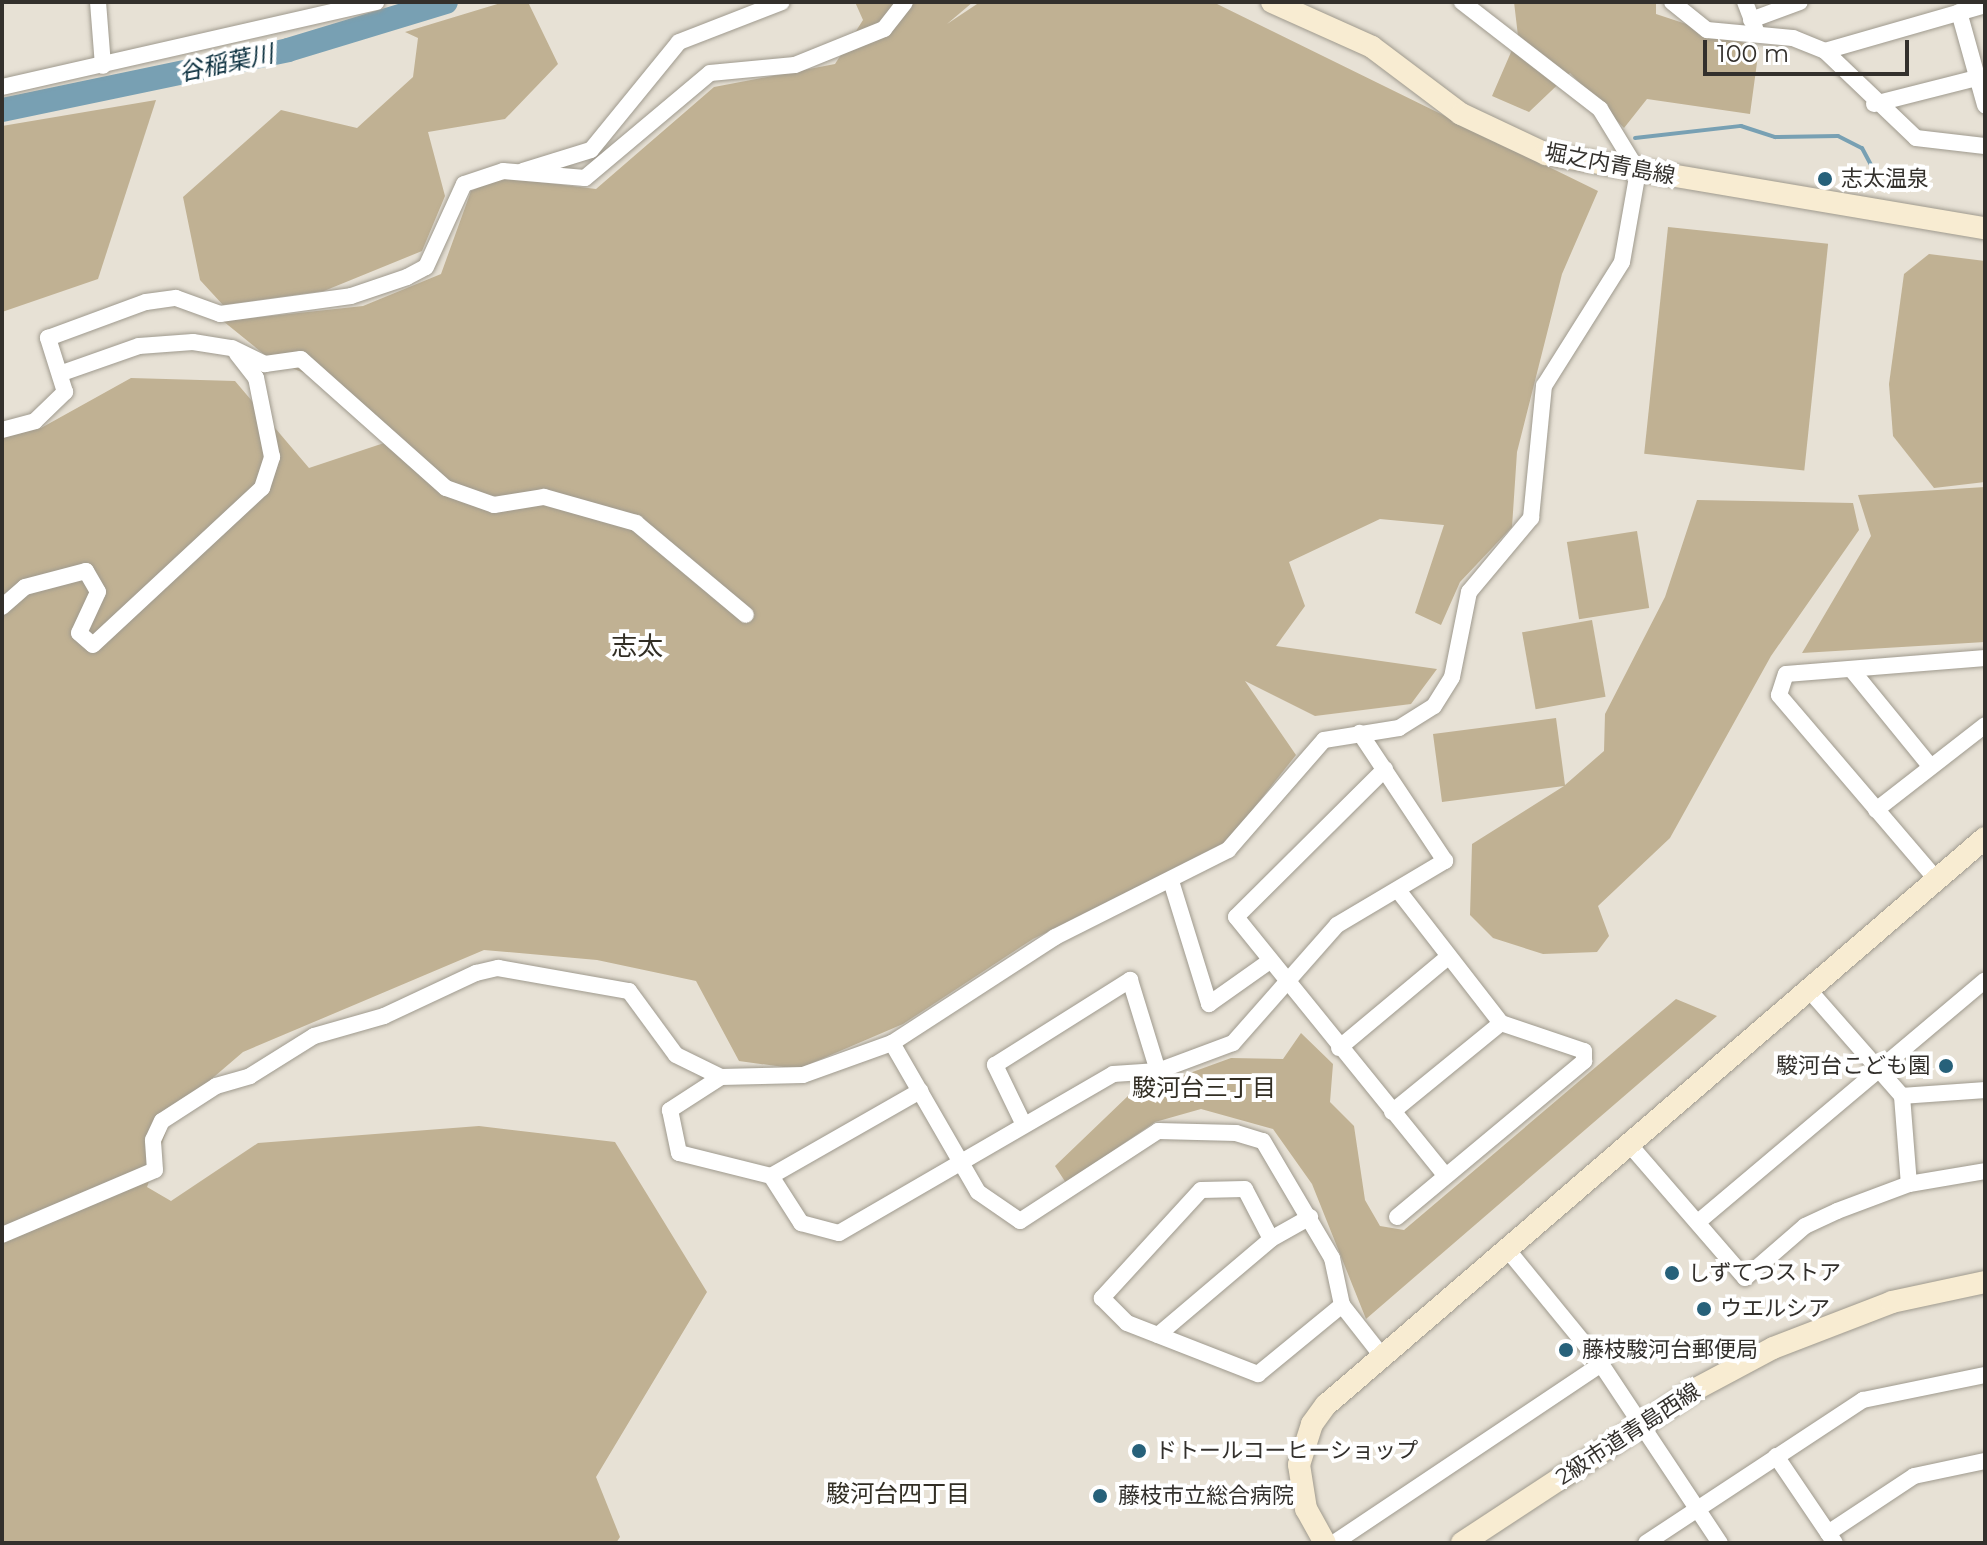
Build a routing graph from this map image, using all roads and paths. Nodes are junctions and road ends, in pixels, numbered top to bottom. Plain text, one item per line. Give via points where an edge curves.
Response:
1 (98, 2) edge
2 (376, 2) edge
3 (782, 2) edge
4 (905, 2) edge
5 (1272, 2) edge
6 (1311, 2) edge
7 (1462, 2) edge
8 (1672, 2) edge
9 (1745, 2) edge
10 (1800, 2) edge
11 (1985, 5) edge
12 (1959, 12) junction
13 (1754, 26) junction
14 (1825, 51) junction
15 (103, 66) junction
16 (1981, 77) edge
17 (2, 87) edge
18 (1874, 104) junction
19 (1985, 105) edge
20 (1985, 146) edge
21 (1637, 165) junction
22 (521, 172) junction
23 (1985, 212) edge
24 (1985, 228) edge
25 (232, 348) junction
26 (65, 372) junction
27 (2, 430) edge
28 (2, 607) edge
29 (746, 615) dead end
30 (1985, 658) edge
31 (1851, 669) junction
32 (1985, 725) edge
33 (1360, 733) junction
34 (1930, 766) junction
35 (1385, 769) junction
36 (1876, 810) junction
37 (1985, 838) edge
38 (1936, 879) junction
39 (1171, 881) junction
40 (1398, 890) junction
41 (1449, 956) junction
42 (1267, 963) junction
43 (1985, 980) edge
44 (1285, 984) junction
45 (1809, 990) junction
46 (1501, 1023) junction
47 (892, 1043) junction
48 (1339, 1048) junction
49 (1880, 1069) junction
50 (1158, 1071) junction
51 (721, 1077) junction
52 (1985, 1090) edge
53 (920, 1091) junction
54 (1902, 1096) junction
55 (1392, 1112) junction
56 (1024, 1125) junction
57 (1629, 1144) junction
58 (960, 1162) junction
59 (1985, 1171) edge
60 (771, 1176) junction
61 (1446, 1176) junction
62 (1909, 1184) junction
63 (1310, 1217) junction
64 (1397, 1217) dead end
65 (1698, 1222) junction
66 (2, 1235) edge
67 (1271, 1239) junction
68 (1507, 1249) junction
69 (1985, 1282) edge
70 (1342, 1305) junction
71 (1158, 1335) junction
72 (1382, 1356) junction
73 (1601, 1364) junction
74 (1985, 1375) edge
75 (1642, 1423) junction
76 (1776, 1456) junction
77 (1985, 1461) edge
78 (1697, 1509) junction
79 (1832, 1538) edge
80 (1325, 1543) edge
81 (1334, 1543) edge
82 (1462, 1543) edge
83 (1646, 1543) edge
84 (1720, 1543) edge

1 - 15 street
2 - 15 street
3 - 22 street via 679,42 591,150
4 - 22 street via 884,29 795,65 710,73 585,178
5 - 21 street, 堀之内青島線 via 1372,47 1509,140
6 - 21 street, 堀之内青島線 via 1373,31 1492,115
7 - 21 street via 1600,109
8 - 13 street via 1707,30
9 - 13 street
10 - 13 street
11 - 12 street
12 - 14 street
12 - 16 street
13 - 14 street
14 - 18 street
15 - 17 street
16 - 18 street
16 - 19 street
18 - 20 street via 1916,138
21 - 23 street, 堀之内青島線
21 - 24 street, 堀之内青島線
21 - 33 street via 1622,262 1544,386 1526,529 1469,592 1452,677 1434,706 1399,728
22 - 26 street via 483,175 464,184 426,267 407,277 351,296 220,314 176,298 146,302 48,338
25 - 26 street via 139,346
25 - 28 street via 256,378 272,457 262,488 93,645 79,633 98,592 86,571 25,587
25 - 29 street via 265,364 301,359 388,442 469,500 494,505 544,497 636,523
26 - 27 street via 56,407
30 - 31 street
31 - 34 street
31 - 36 street via 1786,674 1779,695
32 - 34 street
33 - 35 street
33 - 39 street via 1324,740 1228,850
34 - 36 street
35 - 40 street via 1445,855 1439,867
35 - 42 street via 1236,917
36 - 38 street
37 - 38 street
38 - 45 street
39 - 42 street via 1209,1004
39 - 47 street via 1055,937
40 - 41 street
40 - 44 street via 1337,925
41 - 46 street
41 - 48 street
42 - 44 street
43 - 49 street
44 - 48 street
44 - 50 street via 1233,1043
45 - 49 street
45 - 57 street
46 - 55 street
46 - 61 street via 1584,1051 1584,1061
47 - 51 street via 803,1075
47 - 53 street
48 - 55 street
49 - 54 street
49 - 65 street
50 - 56 street via 1113,1074
50 - 56 street via 1130,980 995,1065
51 - 60 street via 670,1110 679,1153
51 - 66 street via 676,1055 629,991 498,968 384,1016 314,1036 250,1076 216,1086 162,1121 153,1140 155,1170
52 - 54 street
53 - 58 street
53 - 60 street
54 - 62 street
55 - 61 street
56 - 58 street
57 - 65 street
57 - 68 street
58 - 60 street via 839,1233 801,1223
58 - 63 street via 978,1192 1020,1221 1158,1131 1236,1133 1263,1141
59 - 62 street
61 - 64 street
62 - 65 street via 1805,1226 1745,1278
63 - 67 street
63 - 70 street via 1332,1258
67 - 71 street
67 - 71 street via 1245,1189 1201,1190 1102,1298 1127,1323
68 - 72 street
68 - 73 street
69 - 75 street, 2級市道青島西線 via 1840,1320
70 - 71 street via 1258,1374
70 - 72 street
72 - 80 street via 1326,1405 1304,1441 1303,1501
73 - 75 street
73 - 81 street
74 - 76 street via 1863,1400
75 - 78 street
75 - 82 street, 2級市道青島西線
76 - 78 street
76 - 79 street
77 - 79 street via 1914,1476
78 - 83 street
78 - 84 street

